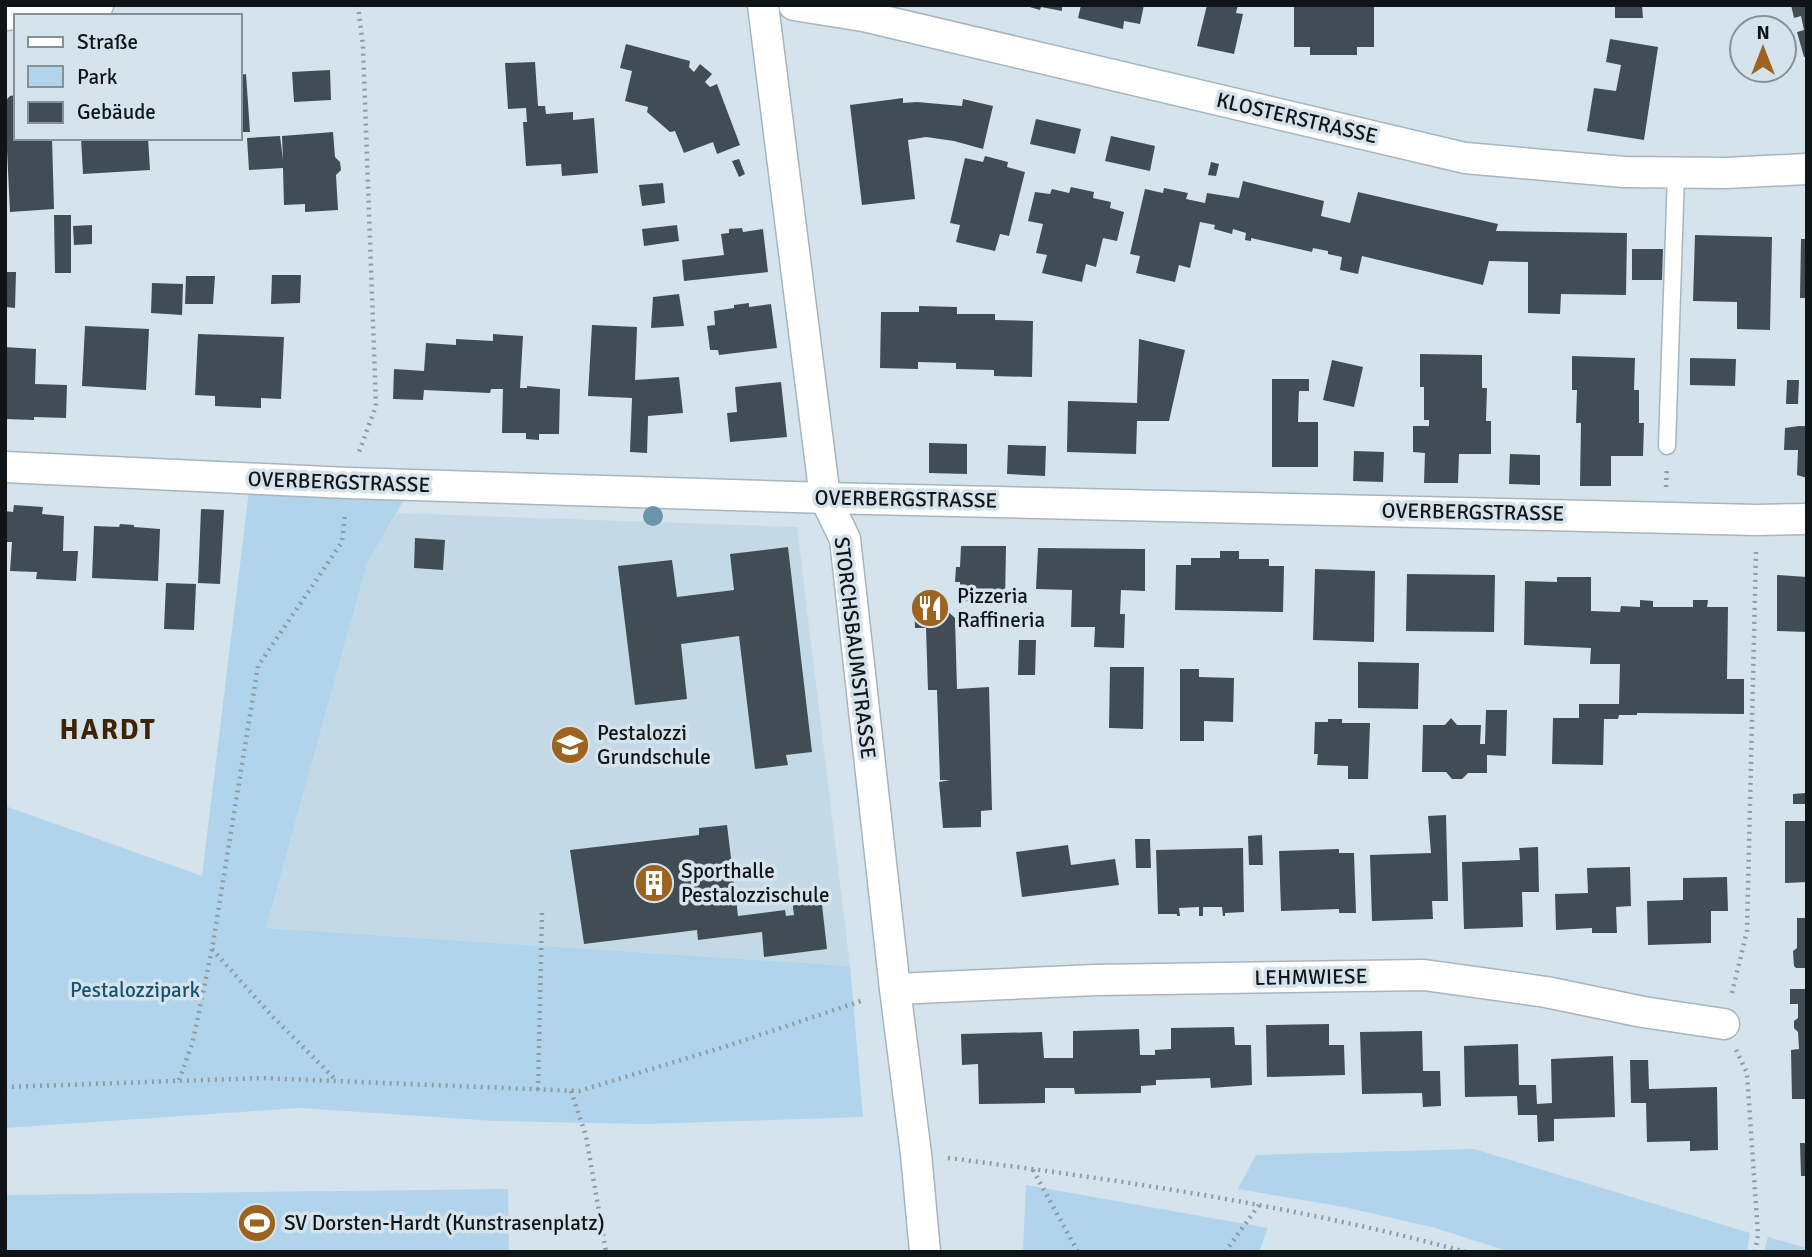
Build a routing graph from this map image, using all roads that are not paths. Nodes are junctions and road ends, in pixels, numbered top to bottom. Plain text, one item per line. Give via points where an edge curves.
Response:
1 (98, 5) edge
2 (762, 5) edge
3 (794, 5) edge
4 (14, 14) edge
5 (1807, 169) edge
6 (1676, 173) junction
7 (1667, 446) road end
8 (5, 467) edge
9 (825, 498) junction
10 (1807, 519) edge
11 (895, 989) junction
12 (1724, 1024) road end
13 (925, 1252) edge

1 - 4 street
2 - 9 street, STORCHSBAUMSTRASSE
3 - 6 street, KLOSTERSTRASSE via 863,16 1465,158
5 - 6 street, KLOSTERSTRASSE
6 - 7 lane
8 - 9 street, OVERBERGSTRASSE
9 - 10 street, OVERBERGSTRASSE
9 - 11 street, STORCHSBAUMSTRASSE via 845,539
11 - 12 street, LEHMWIESE via 1096,980 1424,975
11 - 13 street, STORCHSBAUMSTRASSE

